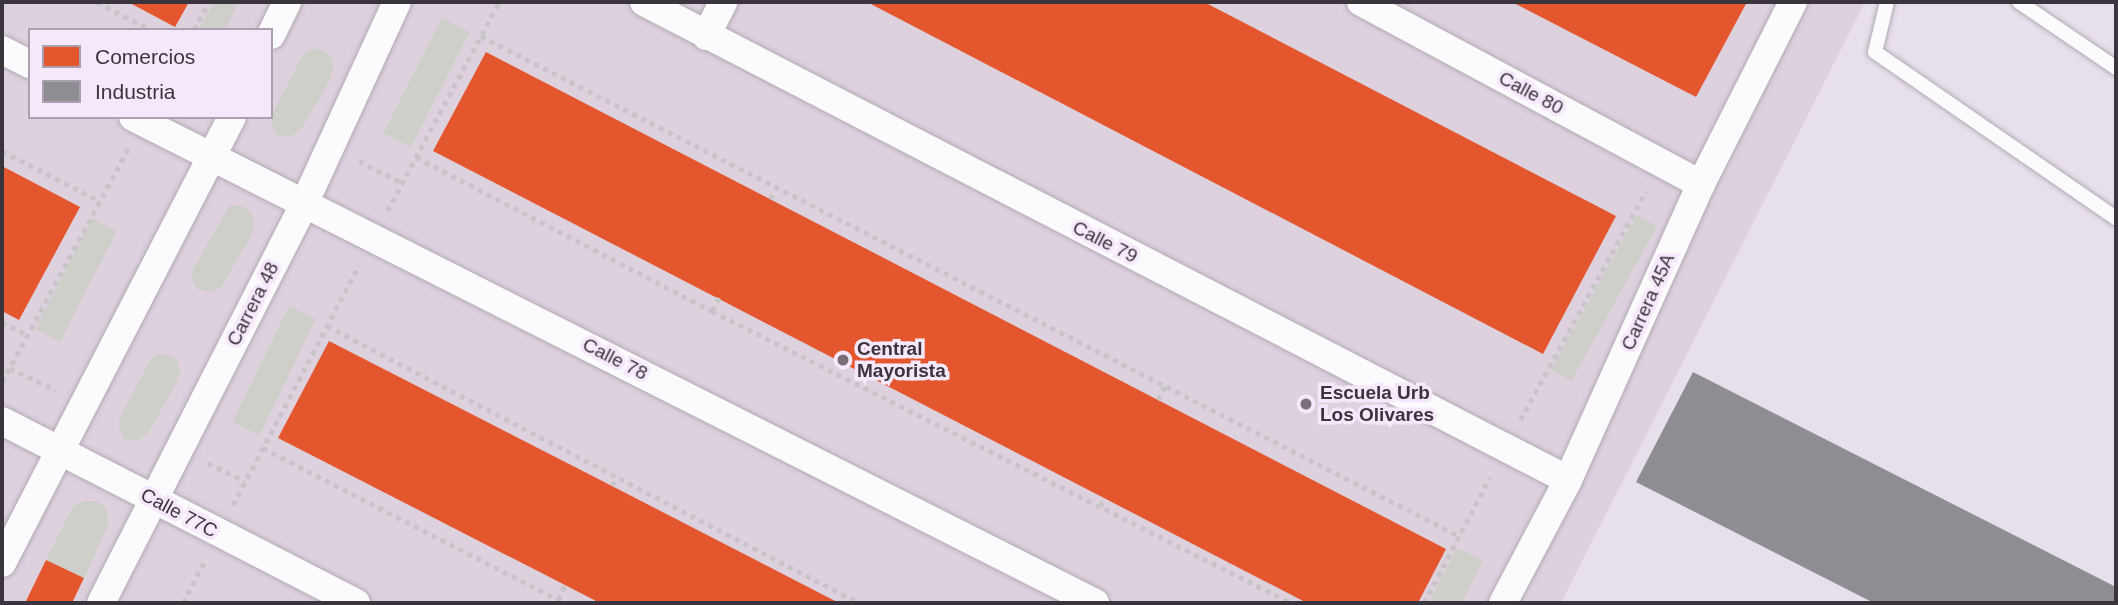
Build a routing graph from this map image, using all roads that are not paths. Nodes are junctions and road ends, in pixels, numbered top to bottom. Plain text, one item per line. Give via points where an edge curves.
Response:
1 (287, 2) edge
2 (397, 2) edge
3 (644, 2) edge
4 (723, 2) edge
5 (1361, 2) edge
6 (1793, 2) edge
7 (1887, 2) edge
8 (2019, 2) edge
9 (273, 32) edge
10 (706, 36) junction
11 (2, 50) edge
12 (28, 63) edge
13 (2116, 68) edge
14 (231, 119) edge
15 (138, 120) edge
16 (212, 158) junction
17 (1701, 184) junction
18 (304, 204) junction
19 (2116, 218) edge
20 (2, 422) edge
21 (60, 451) junction
22 (1568, 480) junction
23 (154, 498) junction
24 (2, 563) edge
25 (101, 603) edge
26 (356, 603) edge
27 (1095, 603) edge
28 (1503, 603) edge

1 - 9 street
2 - 18 street, Carrera 48
3 - 10 street, Calle 79
4 - 10 street
5 - 17 street, Calle 80
6 - 17 street, Carrera 45A
7 - 19 lane via 1875,52
8 - 13 lane
10 - 22 street, Calle 79
11 - 12 street
14 - 16 street
15 - 16 street, Calle 78
16 - 18 street, Calle 78
16 - 21 street
17 - 22 street, Carrera 45A
18 - 23 street, Carrera 48
18 - 27 street, Calle 78
20 - 21 street, Calle 77C
21 - 23 street, Calle 77C
21 - 24 street
22 - 28 street, Carrera 45A
23 - 25 street, Carrera 48
23 - 26 street, Calle 77C

